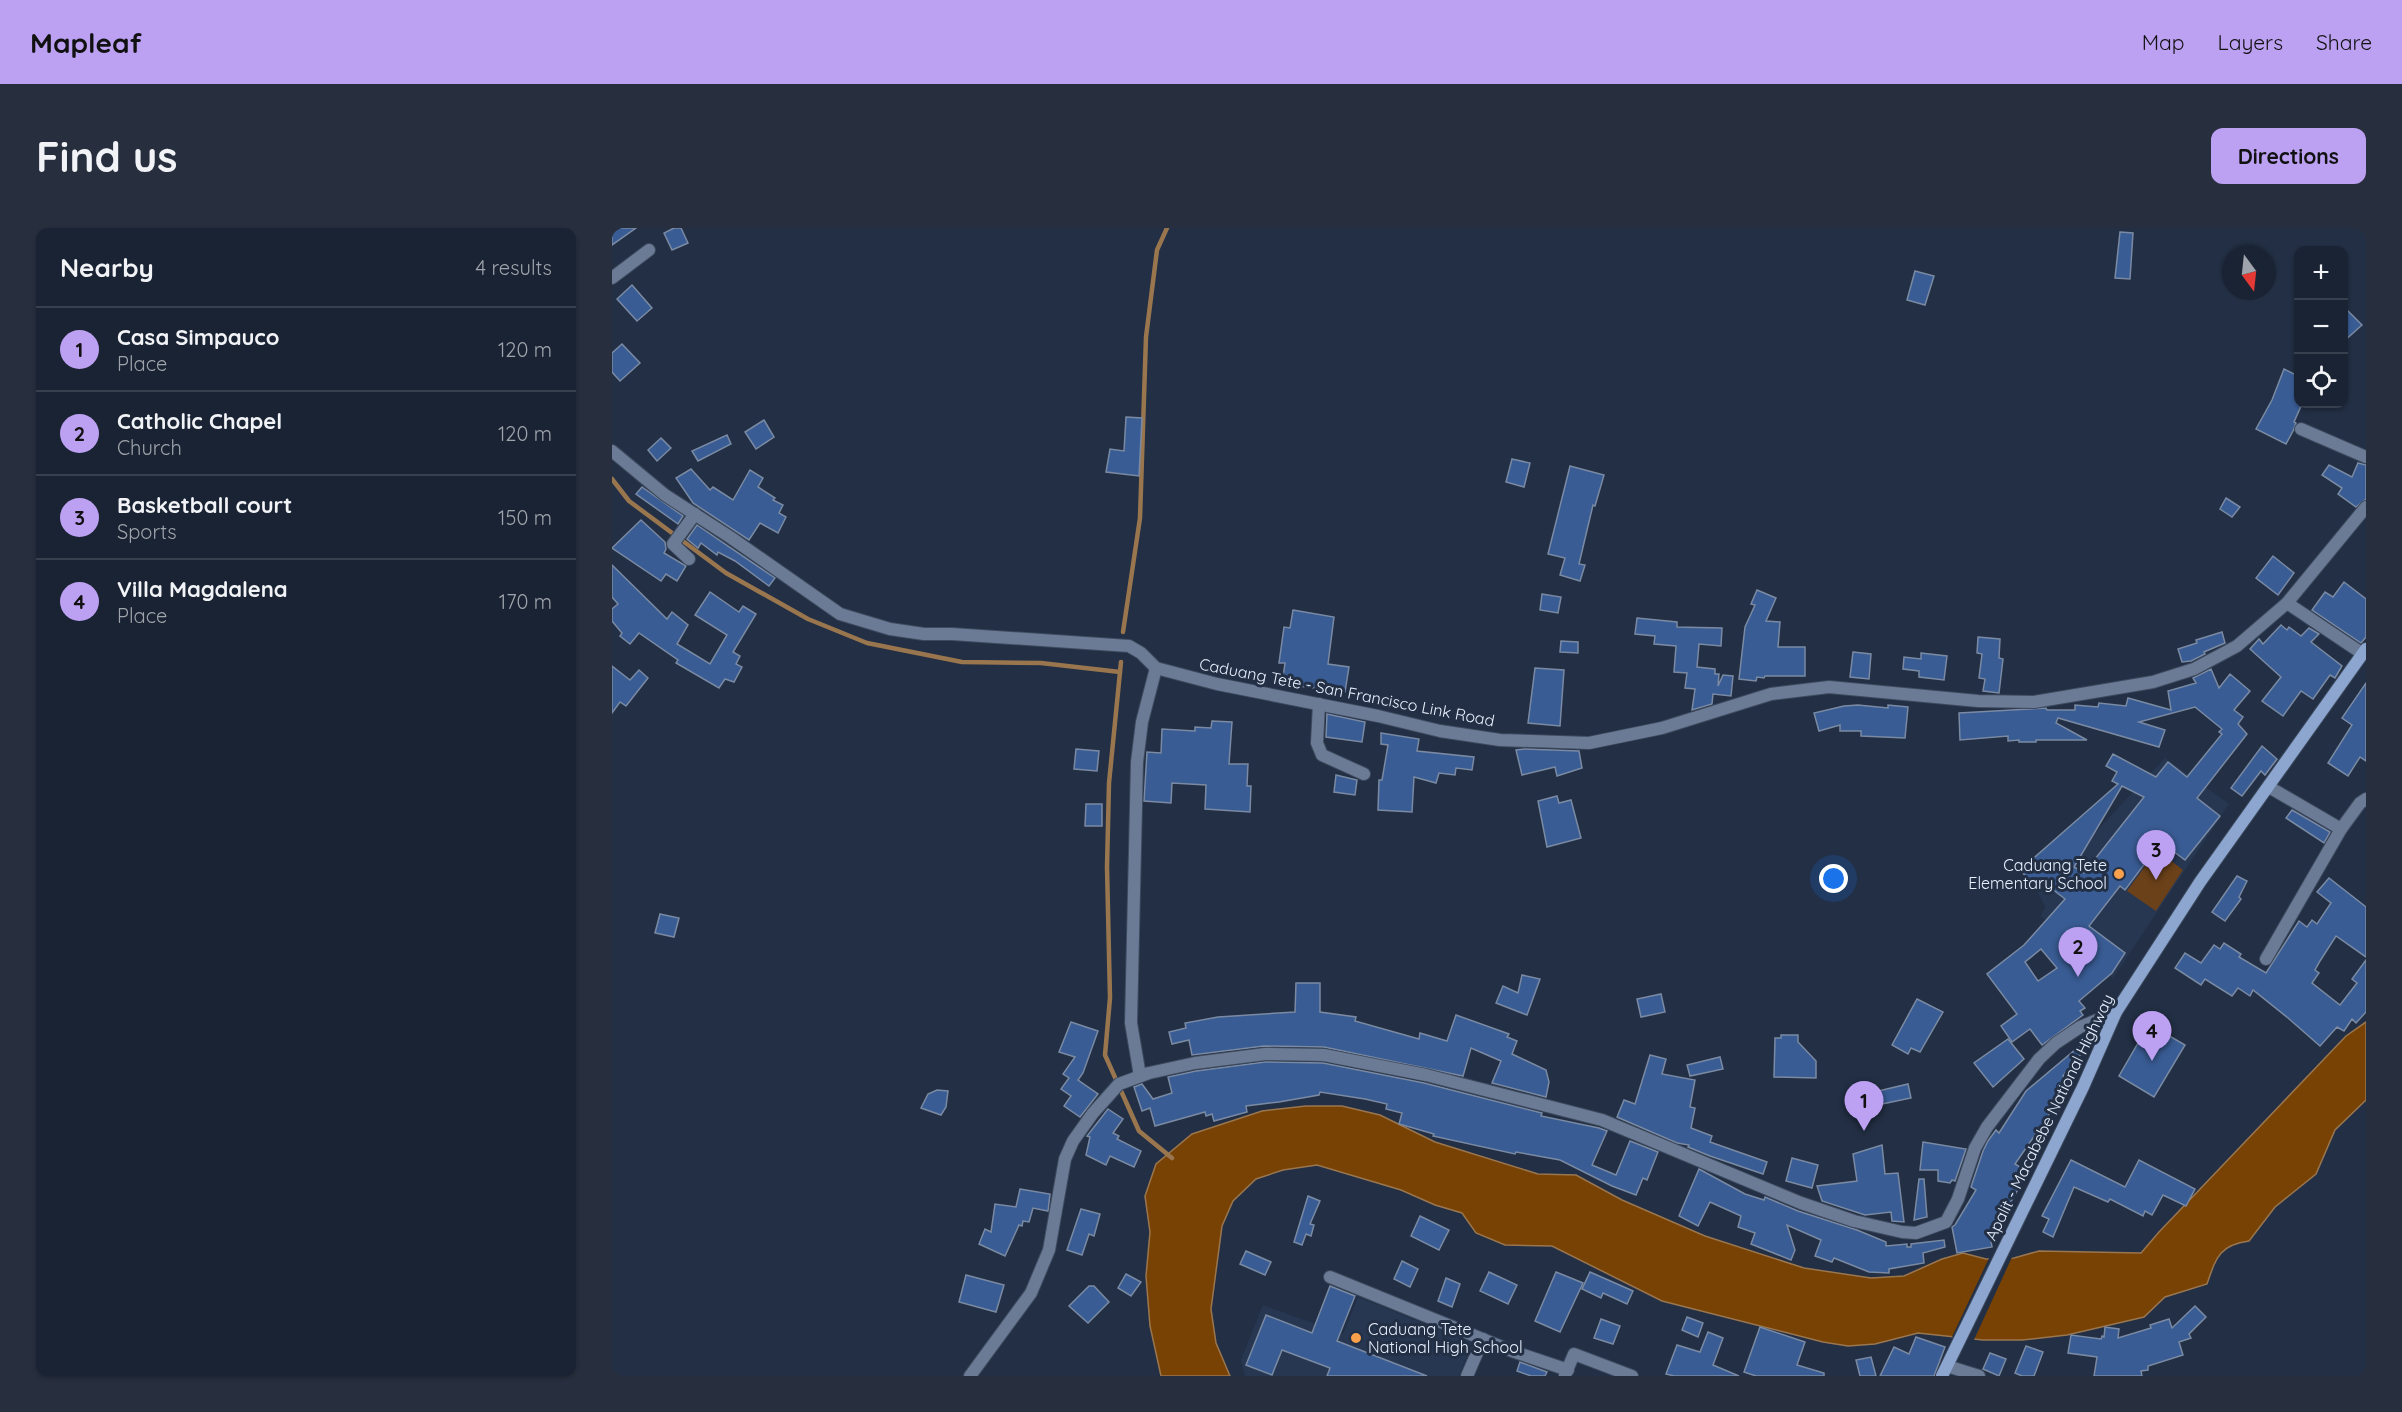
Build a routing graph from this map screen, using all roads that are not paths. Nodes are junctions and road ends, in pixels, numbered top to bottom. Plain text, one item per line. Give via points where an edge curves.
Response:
1 (649, 250) dead end
2 (612, 278) edge
3 (2301, 429) dead end
4 (612, 451) edge
5 (2366, 457) edge
6 (2366, 507) edge
7 (695, 514) junction
8 (689, 559) dead end
9 (2287, 603) junction
10 (2364, 652) edge
11 (1156, 668) junction
12 (1319, 704) junction
13 (1364, 774) dead end
14 (2269, 787) junction
15 (2366, 800) edge
16 (2341, 829) junction
17 (2266, 959) dead end
18 (2116, 1012) junction
19 (1140, 1076) junction
20 (1330, 1277) dead end
21 (1483, 1339) junction
22 (1944, 1371) edge
23 (1567, 1373) edge
24 (970, 1376) edge
25 (1467, 1376) edge
26 (1632, 1376) edge
27 (1979, 1376) edge

1 - 2 street
3 - 5 street
4 - 7 street, Caduang Tete - San Francisco Link Road via 665,495
6 - 9 street, Caduang Tete - San Francisco Link Road
7 - 8 street via 673,544
7 - 11 street, Caduang Tete - San Francisco Link Road via 840,614 890,629 924,634 1129,646
9 - 10 street
9 - 12 street, Caduang Tete - San Francisco Link Road via 2237,646 2194,669 2153,682 2034,702 1978,701 1829,687 1771,694 1662,728 1589,743 1440,731
10 - 14 main road, Apalit - Macabebe National Highway
11 - 12 street, Caduang Tete - San Francisco Link Road
11 - 19 street via 1142,722 1137,762 1131,1023
12 - 13 street via 1317,743 1322,755
14 - 16 street
14 - 18 main road, Apalit - Macabebe National Highway via 2200,882
15 - 16 street
16 - 17 street
18 - 19 street via 2080,1027 2039,1059 1981,1137 1946,1222 1916,1233 1854,1221 1801,1203 1602,1120 1426,1075 1324,1055 1265,1054 1195,1063
18 - 22 main road, Apalit - Macabebe National Highway via 2083,1088
19 - 24 street via 1119,1084 1073,1141 1065,1160 1049,1250 1031,1293
20 - 21 street
21 - 23 street
21 - 25 street
22 - 27 street
23 - 26 street via 1574,1354

